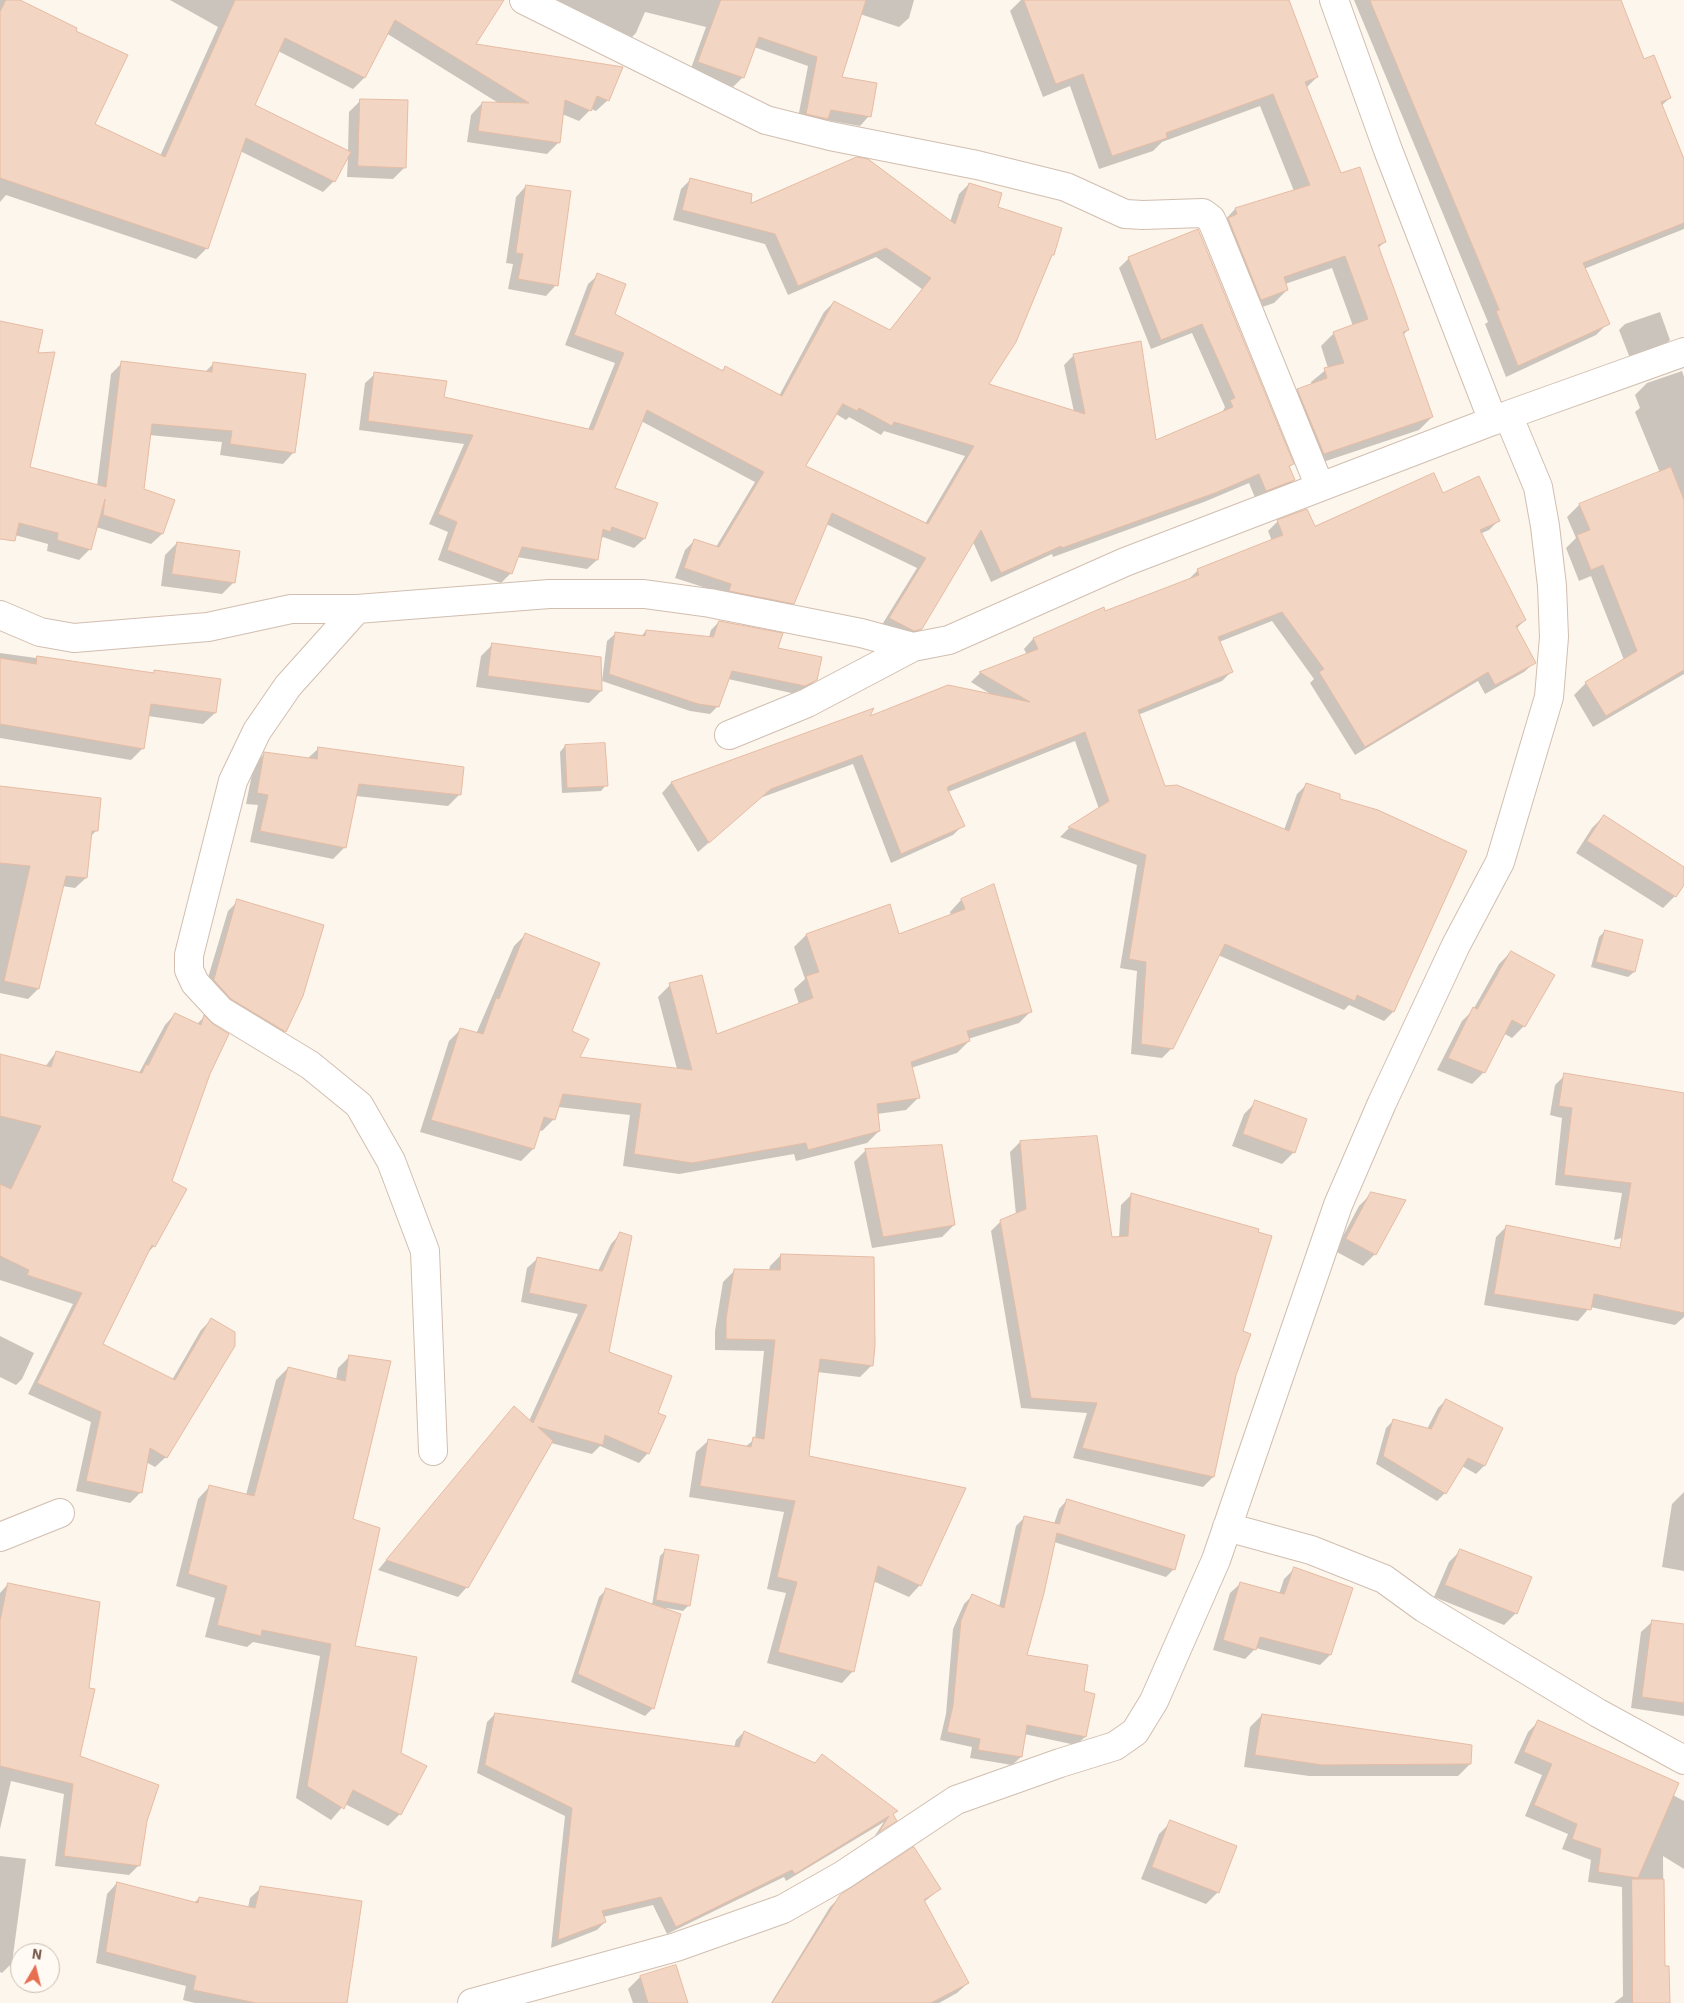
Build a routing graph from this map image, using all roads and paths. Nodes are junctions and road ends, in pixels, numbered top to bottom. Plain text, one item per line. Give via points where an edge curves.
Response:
1 (524, 0) edge
2 (1334, 0) edge
3 (1684, 352) edge
4 (1500, 418) junction
5 (1320, 487) junction
6 (357, 609) junction
7 (0, 615) edge
8 (913, 646) junction
9 (729, 735) dead end
10 (433, 1451) dead end
11 (60, 1513) dead end
12 (1227, 1527) junction
13 (0, 1537) edge
14 (1684, 1760) edge
15 (472, 2003) edge

1 - 5 street via 766,120 1066,187 1125,214 1203,213 1210,219 1222,243
2 - 4 street via 1388,150
3 - 4 street
4 - 5 street
4 - 12 street via 1538,487 1545,526 1554,637 1549,697 1500,862 1456,945 1338,1205
5 - 8 street via 1125,562 949,640
6 - 7 street via 291,610 208,628 74,638 40,632
6 - 8 street via 550,594 644,594 710,603
6 - 10 street via 288,686 257,731 232,781 189,954 189,970 194,983 221,1012 310,1065 359,1105 391,1161 425,1251
8 - 9 street via 807,703
11 - 13 street
12 - 14 street via 1311,1550 1384,1579 1424,1608 1598,1713
12 - 15 street via 1216,1560 1154,1701 1135,1732 1125,1740 956,1800 843,1875 783,1909 676,1947

